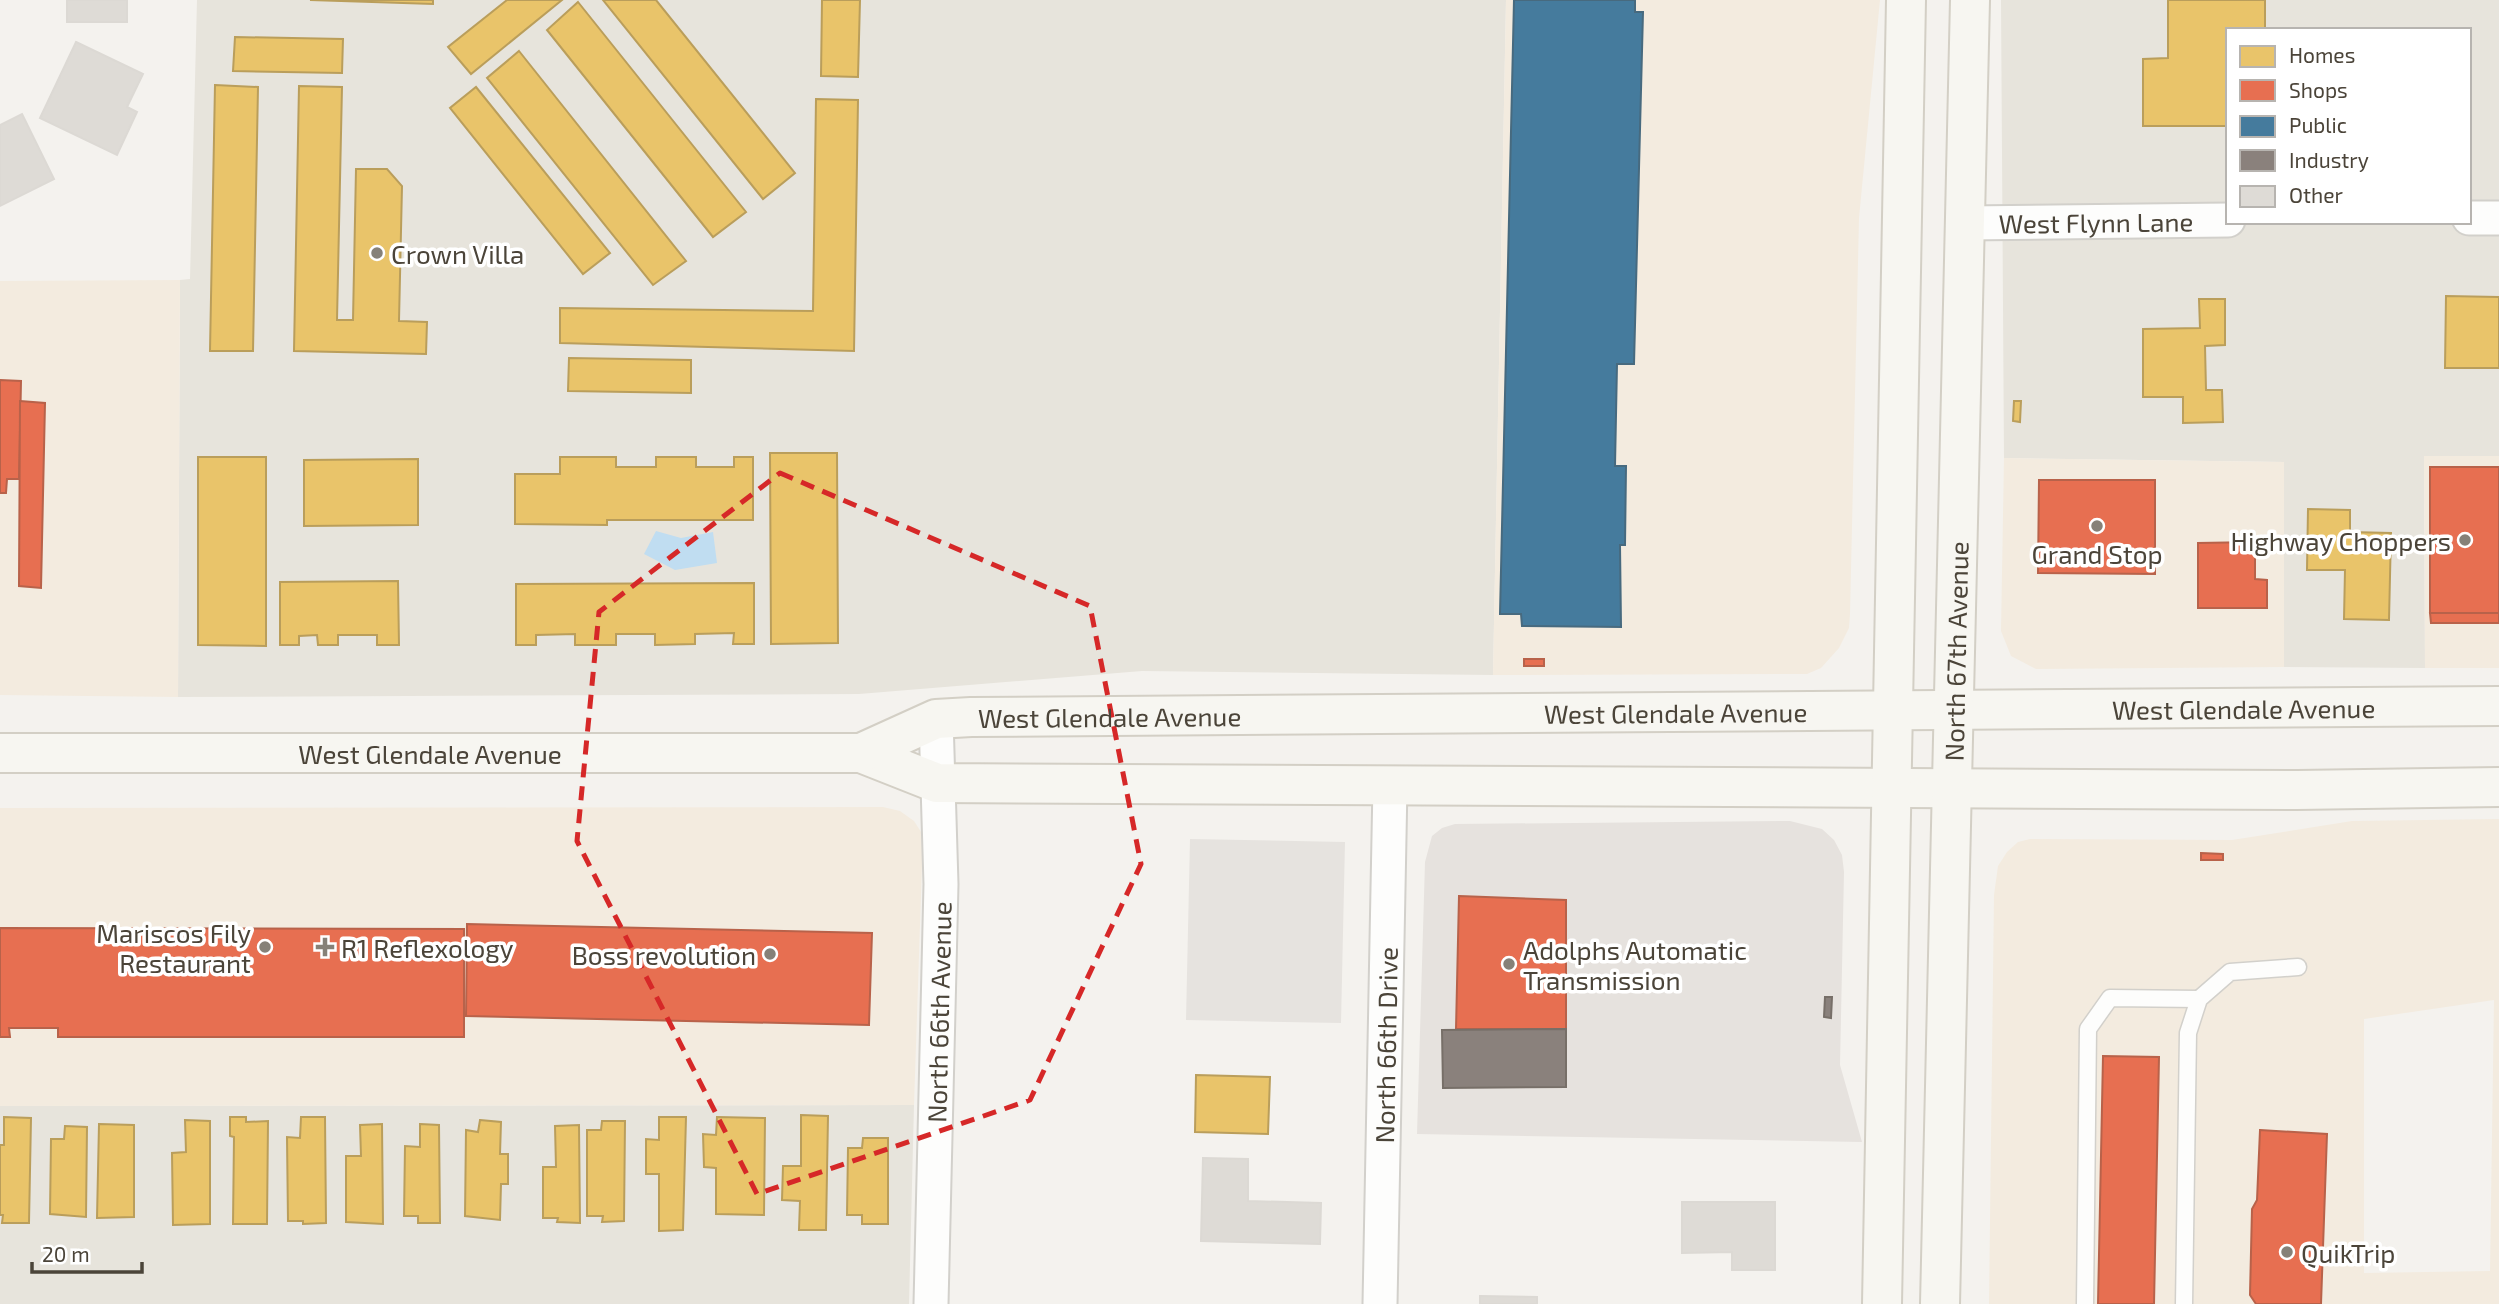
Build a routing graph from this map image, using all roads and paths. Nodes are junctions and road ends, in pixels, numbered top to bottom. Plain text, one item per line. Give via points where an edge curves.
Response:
1 (1906, 0) edge
2 (1970, 0) edge
3 (2471, 218) edge
4 (2499, 218) edge
5 (2226, 220) edge
6 (1965, 223) junction
7 (2499, 706) edge
8 (1892, 711) junction
9 (1955, 711) junction
10 (936, 719) junction
11 (0, 753) edge
12 (861, 753) junction
13 (937, 783) junction
14 (1390, 785) junction
15 (2499, 787) edge
16 (1892, 788) junction
17 (1953, 788) junction
18 (2298, 967) dead end
19 (2199, 999) junction
20 (931, 1304) edge
21 (1380, 1304) edge
22 (1882, 1304) edge
23 (1940, 1304) edge
24 (2085, 1304) edge
25 (2184, 1304) edge

1 - 8 main road
2 - 6 main road, North 67th Avenue
3 - 4 street
5 - 6 street, West Flynn Lane
6 - 9 main road, North 67th Avenue
7 - 9 main road, West Glendale Avenue
8 - 9 main road, West Glendale Avenue
8 - 10 main road, West Glendale Avenue
8 - 16 main road
9 - 17 main road, North 67th Avenue
10 - 12 main road, West Glendale Avenue
10 - 13 street, North 66th Avenue
11 - 12 main road, West Glendale Avenue
12 - 13 main road, West Glendale Avenue
13 - 14 main road, West Glendale Avenue
13 - 20 street, North 66th Avenue via 941,884
14 - 16 main road, West Glendale Avenue
14 - 21 street, North 66th Drive
15 - 17 main road, West Glendale Avenue
16 - 17 main road, West Glendale Avenue
16 - 22 main road
17 - 23 main road, North 67th Avenue
18 - 19 lane via 2230,972
19 - 24 lane via 2110,998 2088,1029
19 - 25 lane via 2188,1033

